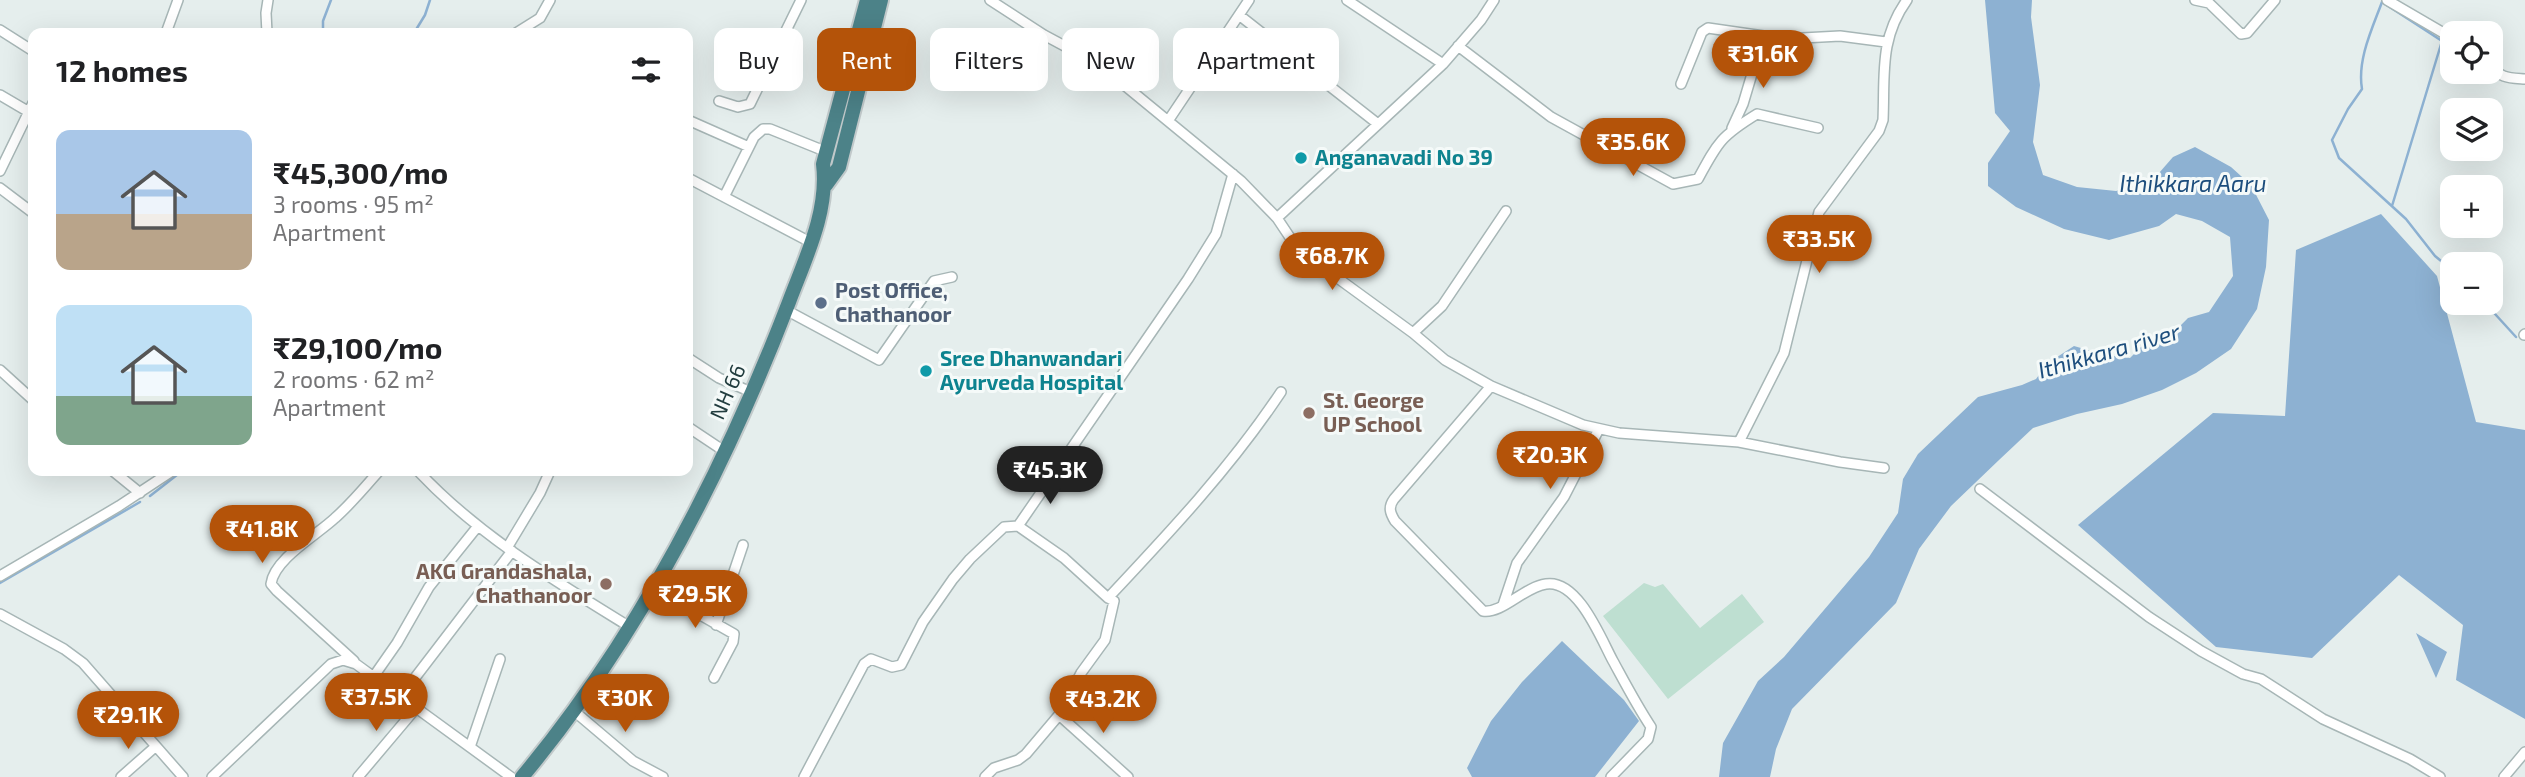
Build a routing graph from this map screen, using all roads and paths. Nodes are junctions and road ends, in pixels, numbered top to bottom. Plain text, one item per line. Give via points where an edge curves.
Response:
1 (178, 0) edge
2 (268, 0) edge
3 (550, 0) edge
4 (801, 0) edge
5 (867, 0) edge
6 (881, 0) edge
7 (990, 0) edge
8 (1249, 0) edge
9 (1347, 0) edge
10 (1494, 0) edge
11 (1907, 0) edge
12 (2195, 0) edge
13 (2275, 0) edge
14 (2387, 0) edge
15 (1239, 15) junction
16 (168, 28) edge
17 (267, 28) edge
18 (524, 28) edge
19 (0, 30) edge
20 (2440, 31) edge
21 (1763, 37) junction
22 (1886, 43) junction
23 (1458, 46) junction
24 (28, 48) edge
25 (1443, 65) junction
26 (2503, 76) edge
27 (2525, 79) edge
28 (1681, 84) dead end
29 (0, 95) edge
30 (719, 101) dead end
31 (28, 107) edge
32 (28, 114) edge
33 (1168, 121) junction
34 (693, 122) edge
35 (1378, 124) junction
36 (1818, 128) dead end
37 (1731, 130) junction
38 (749, 147) junction
39 (827, 152) junction
40 (0, 172) edge
41 (1233, 174) junction
42 (693, 181) edge
43 (826, 185) junction
44 (0, 188) edge
45 (724, 197) junction
46 (28, 209) edge
47 (1506, 211) dead end
48 (1277, 218) junction
49 (812, 243) junction
50 (952, 277) dead end
51 (786, 310) junction
52 (1413, 333) junction
53 (693, 361) edge
54 (0, 370) edge
55 (1491, 386) junction
56 (751, 392) junction
57 (1281, 392) dead end
58 (28, 395) edge
59 (1599, 429) junction
60 (693, 430) edge
61 (1740, 442) junction
62 (724, 451) junction
63 (1884, 468) dead end
64 (119, 476) edge
65 (165, 476) edge
66 (374, 476) edge
67 (423, 476) edge
68 (548, 476) edge
69 (1980, 489) dead end
70 (139, 493) junction
71 (478, 526) junction
72 (1018, 526) junction
73 (743, 545) dead end
74 (509, 549) junction
75 (0, 576) edge
76 (653, 587) junction
77 (1108, 598) junction
78 (1503, 605) junction
79 (0, 614) edge
80 (716, 625) junction
81 (630, 627) junction
82 (500, 659) dead end
83 (356, 664) junction
84 (374, 676) junction
85 (714, 678) dead end
86 (401, 696) junction
87 (416, 707) junction
88 (574, 710) junction
89 (1059, 715) junction
90 (155, 747) junction
91 (470, 747) junction
92 (2525, 752) edge
93 (121, 777) edge
94 (183, 777) edge
95 (212, 777) edge
96 (358, 777) edge
97 (511, 777) edge
98 (522, 777) edge
99 (663, 777) edge
100 (804, 777) edge
101 (985, 777) edge
102 (1128, 777) edge
103 (1612, 777) edge
104 (2440, 777) edge
105 (2504, 777) edge

1 - 16 street
2 - 17 street
3 - 18 street via 540,18
4 - 30 street via 750,104 738,107
5 - 39 highway, NH 66
6 - 43 highway, NH 66 via 839,167
7 - 33 street via 1123,84
8 - 15 street
9 - 25 street
10 - 23 street
11 - 22 street
12 - 13 street via 2209,3 2241,34
14 - 20 street
15 - 33 street
15 - 35 street
19 - 24 street
21 - 22 street via 1840,36
21 - 28 street via 1705,29
21 - 37 street
22 - 61 street via 1879,131 1819,212 1784,352
23 - 25 street
23 - 37 street via 1551,117 1673,184 1698,179 1718,142
25 - 35 street
26 - 27 street
29 - 31 street
32 - 40 street
33 - 41 street
34 - 38 street
35 - 48 street
36 - 37 street via 1757,114
38 - 39 street via 759,131 767,128
38 - 45 street
39 - 43 highway, NH 66 via 823,164
41 - 48 street
41 - 72 street via 1216,234 1201,259
42 - 45 street
43 - 49 highway, NH 66
44 - 46 street
45 - 49 street
47 - 52 street via 1442,306
48 - 52 street via 1317,263
49 - 51 highway, NH 66
50 - 51 street via 934,281 879,360
51 - 56 highway, NH 66
52 - 55 street via 1446,360
53 - 56 street
54 - 58 street
55 - 59 street
55 - 78 street via 1390,508 1395,521 1479,608 1487,612
56 - 62 highway, NH 66
57 - 77 street via 1191,510
59 - 61 street via 1658,438
59 - 78 street via 1564,497 1517,563
60 - 62 street
61 - 63 street
62 - 76 highway, NH 66
64 - 70 street
65 - 70 street
66 - 83 street via 288,558 271,584
67 - 71 street
68 - 74 street
69 - 104 street via 2201,651
70 - 75 street
71 - 74 street
71 - 84 street via 429,587
72 - 77 street via 1064,558
72 - 100 street via 1004,527 953,579 901,665 892,667 871,659 863,664
73 - 80 street
74 - 81 street
74 - 86 street
76 - 80 street
76 - 81 highway, NH 66
77 - 89 street via 1114,601 1105,640 1080,673
78 - 103 street via 1531,587 1551,583 1568,590 1594,620 1651,727 1648,739
79 - 90 street via 83,663
80 - 85 street via 735,637
81 - 88 highway, NH 66
82 - 91 street
83 - 84 street
83 - 95 street via 340,660 331,664
84 - 86 street
86 - 87 street
87 - 91 street
87 - 96 street
88 - 98 highway, NH 66
88 - 99 street via 634,761
89 - 101 street via 1018,761 994,768
89 - 102 street
90 - 93 street
90 - 94 street
91 - 97 street
92 - 105 street

